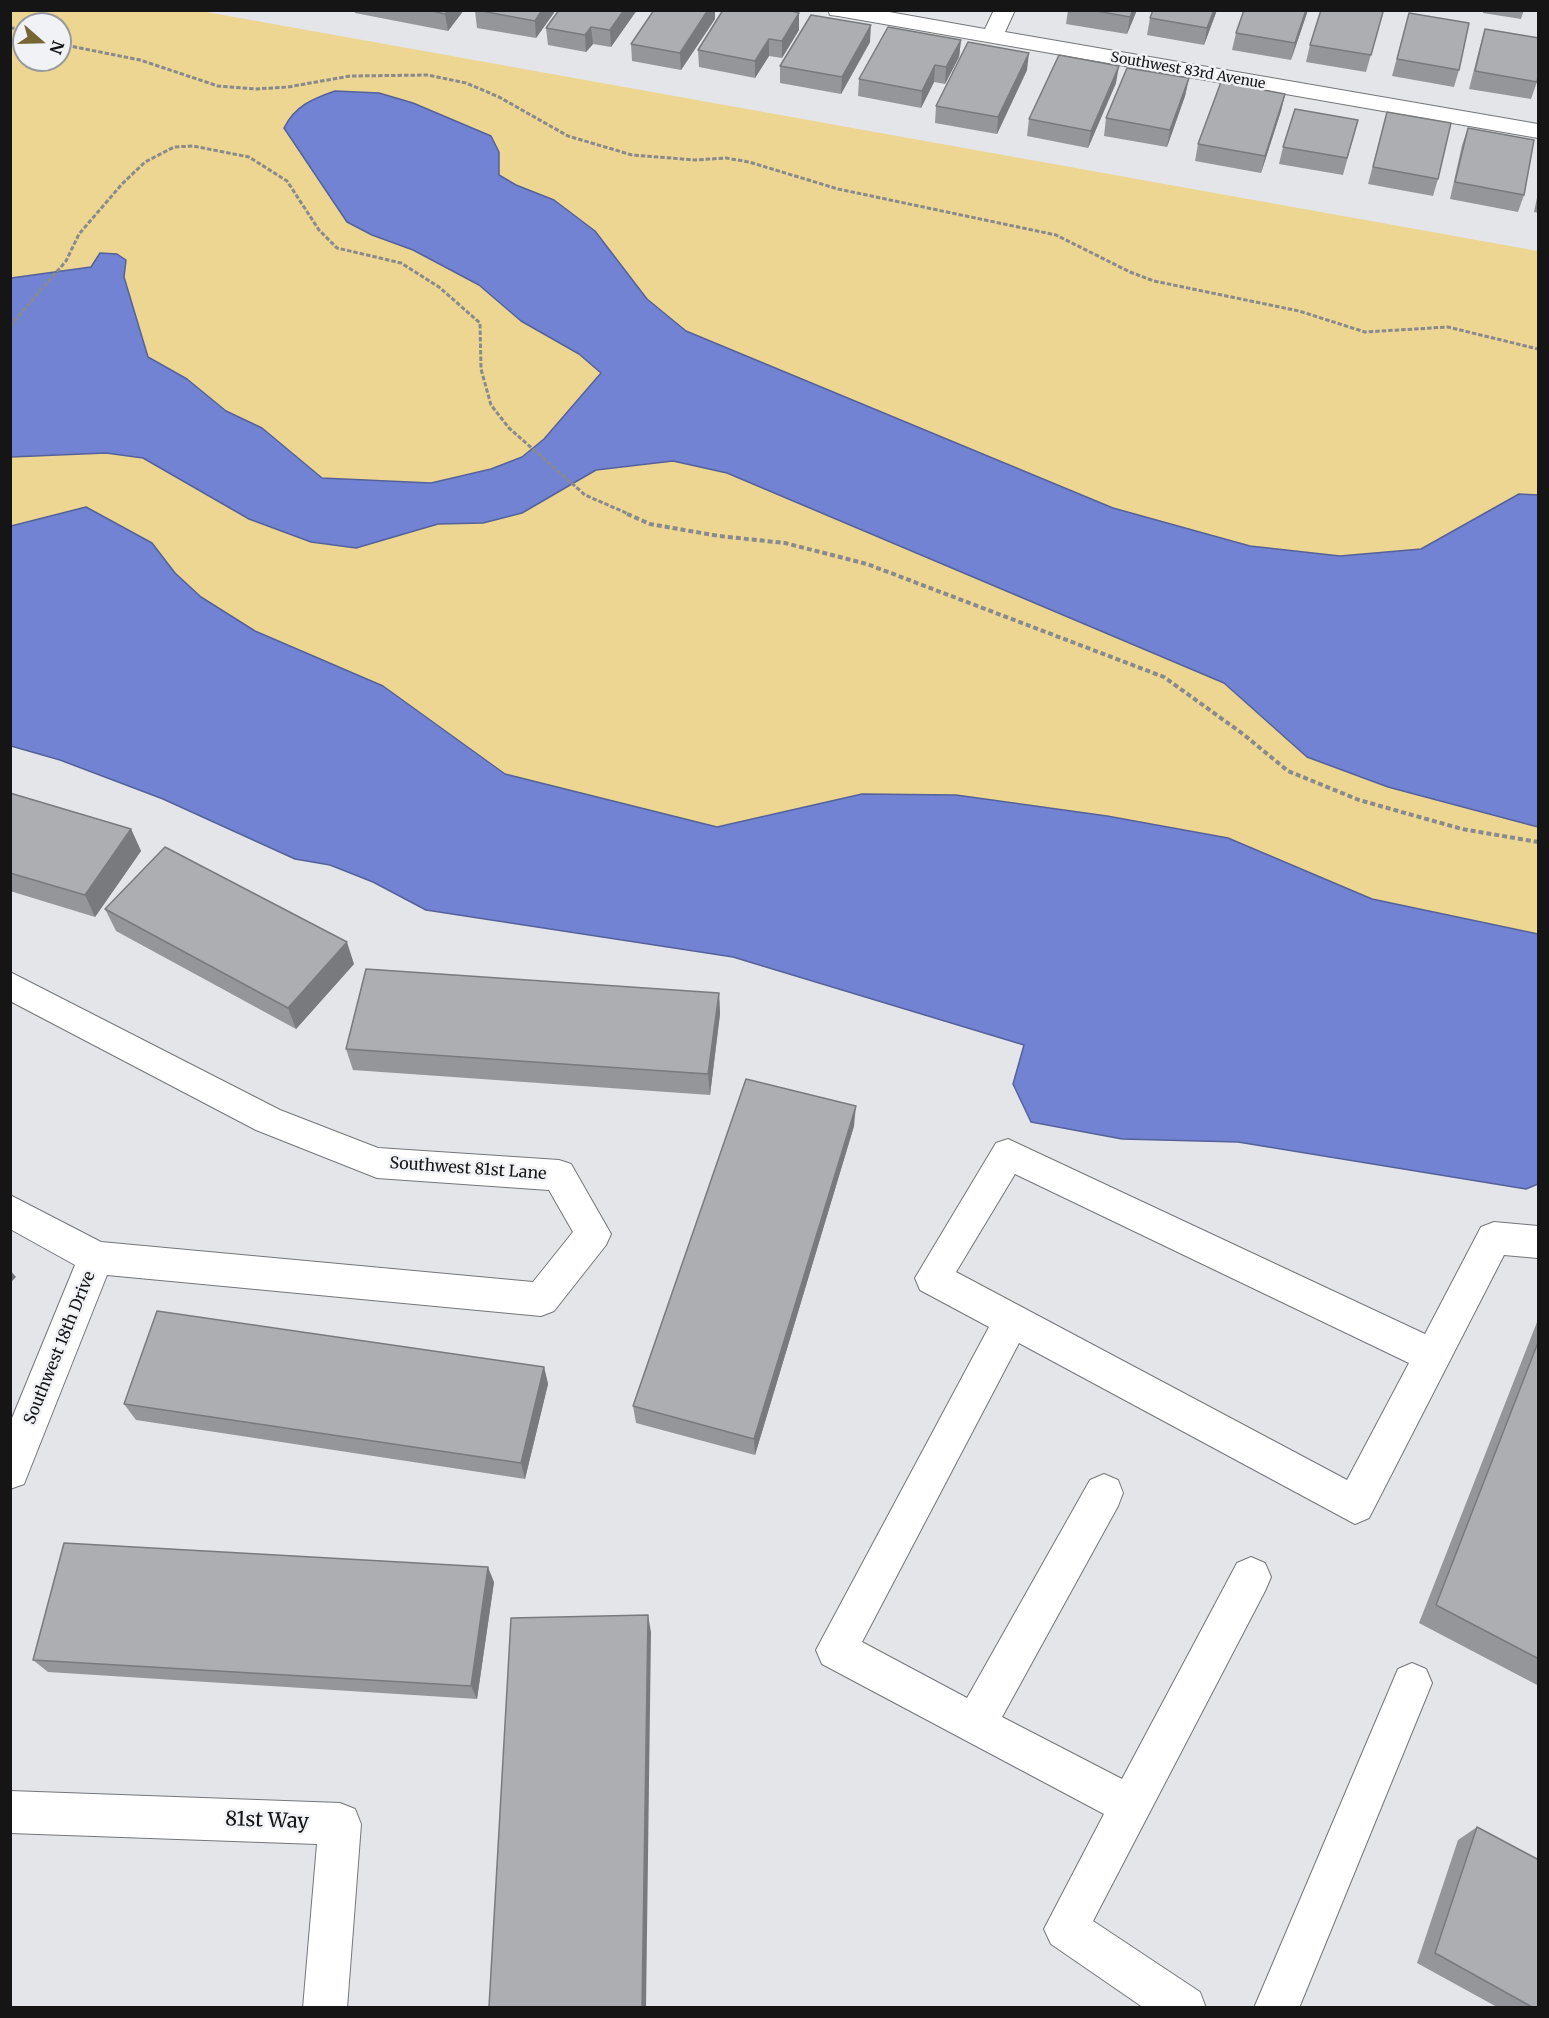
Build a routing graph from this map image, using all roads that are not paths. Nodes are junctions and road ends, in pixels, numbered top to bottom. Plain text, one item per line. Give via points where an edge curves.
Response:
1 (838, 10) edge
2 (966, 10) edge
3 (1005, 10) edge
4 (956, 31) junction
5 (992, 37) junction
6 (1539, 131) edge
7 (10, 985) edge
8 (10, 1211) edge
9 (1539, 1242) edge
10 (96, 1258) junction
11 (1012, 1320) junction
12 (1432, 1356) junction
13 (10, 1471) edge
14 (1104, 1493) dead end
15 (1251, 1577) dead end
16 (1412, 1683) dead end
17 (975, 1725) junction
18 (1130, 1805) junction
19 (10, 1812) edge
20 (325, 2007) edge
21 (1184, 2007) edge
22 (1276, 2007) edge

1 - 4 street, Southwest 83rd Avenue
2 - 4 street
3 - 5 street
4 - 5 street, Southwest 83rd Avenue
5 - 6 street, Southwest 83rd Avenue
7 - 10 street, Southwest 81st Lane via 268,1120 377,1163 559,1174 593,1234 541,1299
8 - 10 street, Southwest 81st Lane
9 - 12 street via 1494,1238
10 - 13 street, Southwest 18th Drive
11 - 12 street via 1354,1505
11 - 12 street via 933,1278 1008,1154
11 - 17 street via 836,1650
14 - 17 street
15 - 18 street
16 - 22 street
17 - 18 street
18 - 21 street via 1066,1929
19 - 20 street, 81st Way via 340,1824

